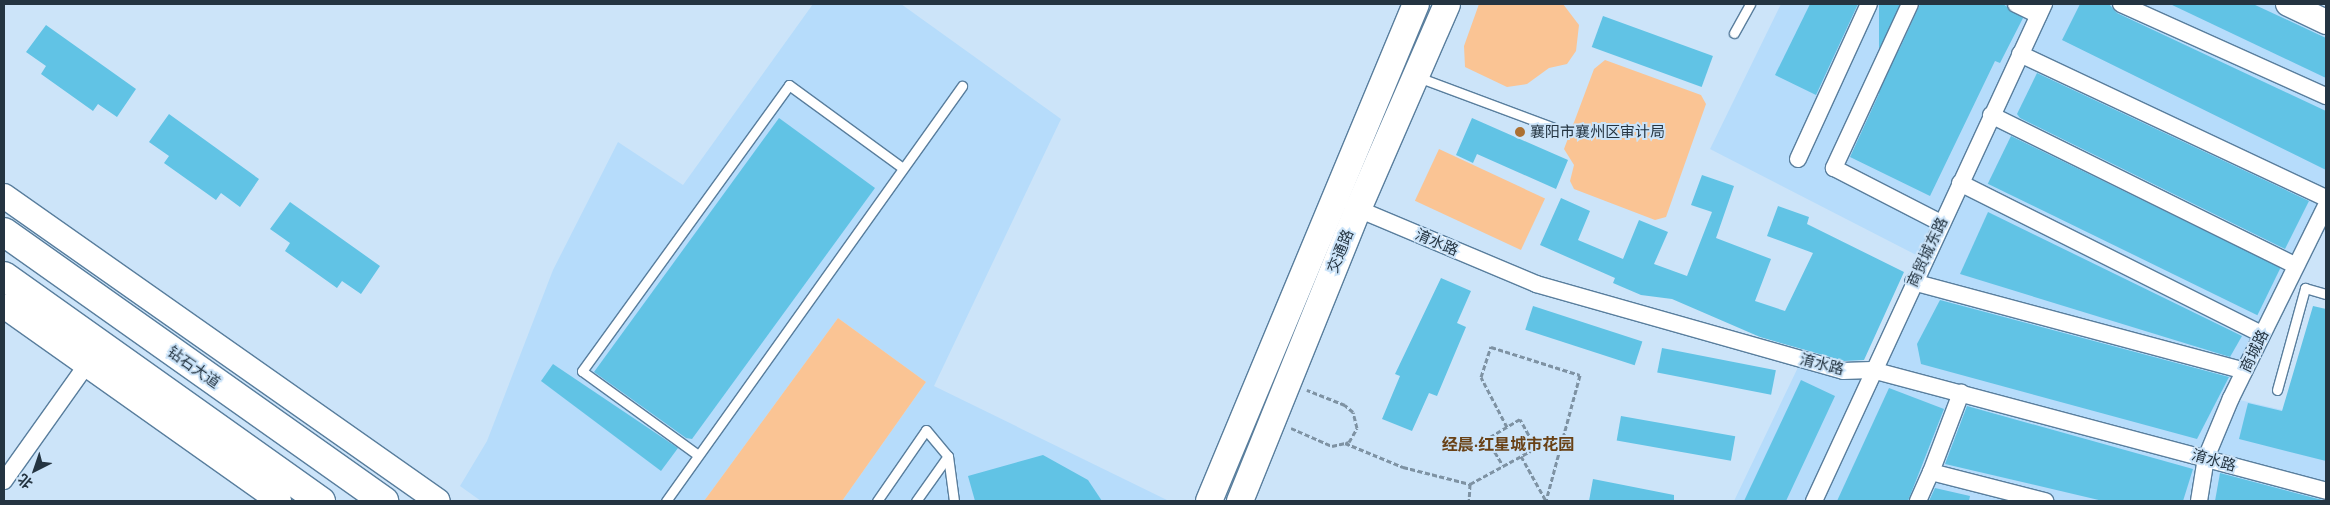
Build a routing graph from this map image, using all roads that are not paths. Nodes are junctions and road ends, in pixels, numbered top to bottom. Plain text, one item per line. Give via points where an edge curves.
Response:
1 (1416, 4) edge
2 (1447, 4) edge
3 (1750, 4) edge
4 (1869, 4) edge
5 (1910, 4) edge
6 (2016, 4) edge
7 (2121, 4) edge
8 (2288, 4) edge
9 (2042, 9) edge
10 (2326, 22) edge
11 (1734, 33) dead end
12 (2020, 54) junction
13 (1415, 76) junction
14 (962, 86) dead end
15 (2326, 96) edge
16 (1991, 115) junction
17 (1552, 126) dead end
18 (1798, 159) dead end
19 (903, 168) junction
20 (1960, 182) junction
21 (4, 196) edge
22 (2326, 198) edge
23 (2326, 206) edge
24 (1358, 209) junction
25 (1941, 224) junction
26 (4, 232) edge
27 (2296, 266) junction
28 (4, 276) edge
29 (1913, 282) junction
30 (130, 285) junction
31 (2326, 294) edge
32 (4, 306) edge
33 (113, 310) junction
34 (2262, 334) junction
35 (93, 355) junction
36 (1872, 370) junction
37 (2244, 371) junction
38 (2277, 390) dead end
39 (1961, 393) junction
40 (186, 420) junction
41 (698, 455) junction
42 (948, 456) junction
43 (2206, 458) junction
44 (383, 462) junction
45 (1931, 472) junction
46 (4, 481) edge
47 (2326, 491) edge
48 (375, 495) edge
49 (279, 501) edge
50 (321, 501) edge
51 (438, 501) edge
52 (666, 501) edge
53 (877, 501) edge
54 (916, 501) edge
55 (954, 501) edge
56 (1209, 501) edge
57 (1240, 501) edge
58 (1814, 501) edge
59 (1918, 501) edge
60 (2045, 501) edge
61 (2198, 501) edge

1 - 56 main road, 交通路
2 - 13 main road, 交通路
3 - 11 lane
4 - 18 street
5 - 25 street via 1834,168
6 - 9 street
7 - 15 street
8 - 10 street
9 - 12 street, 商贸城东路
12 - 16 street, 商贸城东路
12 - 22 street
13 - 17 lane
13 - 24 main road, 交通路
14 - 19 lane
16 - 20 street, 商贸城东路
16 - 27 street
19 - 41 lane
19 - 41 lane via 789,85 582,371
20 - 25 street, 商贸城东路
20 - 34 street
21 - 30 street
23 - 27 street, 商城路
24 - 36 street, 淯水路 via 1536,284 1843,371
24 - 57 main road, 交通路
25 - 29 street, 商贸城东路
26 - 33 highway, 钻石大道
27 - 34 street, 商城路
28 - 35 highway
29 - 36 street, 商贸城东路
29 - 37 street
30 - 33 street
30 - 44 street
31 - 38 lane via 2305,288
32 - 35 street
33 - 48 highway, 钻石大道
34 - 37 street, 商城路
35 - 40 highway
35 - 46 street
36 - 39 street, 淯水路
36 - 58 street, 商贸城东路
37 - 43 street, 商城路
39 - 43 street, 淯水路
39 - 45 street
40 - 49 street
40 - 50 highway
41 - 52 lane
42 - 53 lane via 926,430
42 - 54 lane
42 - 55 lane
43 - 47 street, 淯水路
43 - 61 street, 商城路
44 - 48 street
44 - 51 street
45 - 59 street
45 - 60 street

